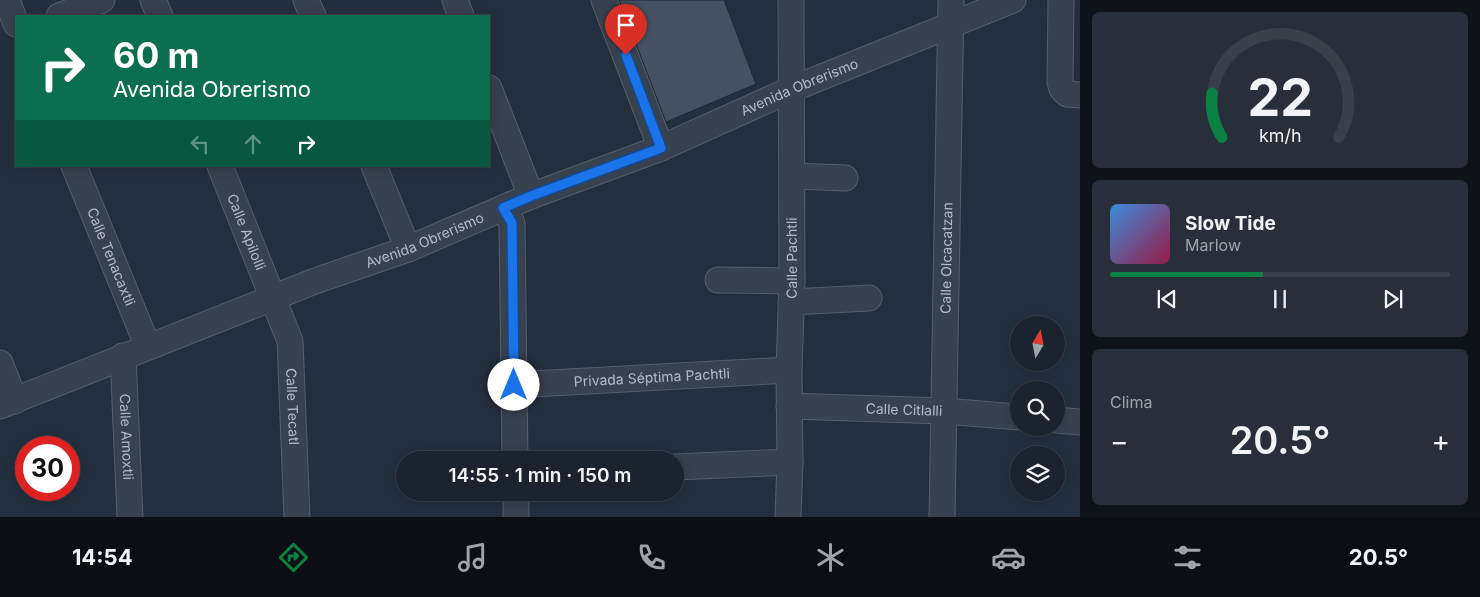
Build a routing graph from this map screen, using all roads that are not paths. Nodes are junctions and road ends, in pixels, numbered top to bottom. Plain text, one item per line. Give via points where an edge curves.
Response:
1 (7, 0) edge
2 (102, 0) edge
3 (153, 0) edge
4 (306, 0) edge
5 (455, 0) edge
6 (604, 0) edge
7 (791, 0) edge
8 (951, 0) edge
9 (1013, 0) edge
10 (1060, 0) edge
11 (62, 15) edge
12 (160, 15) edge
13 (313, 15) edge
14 (461, 15) edge
15 (15, 21) edge
16 (951, 25) junction
17 (15, 32) edge
18 (0, 38) edge
19 (792, 89) junction
20 (490, 91) edge
21 (1073, 94) edge
22 (661, 148) junction
23 (74, 167) edge
24 (220, 167) edge
25 (374, 167) edge
26 (793, 176) junction
27 (845, 178) dead end
28 (531, 196) junction
29 (503, 208) junction
30 (408, 248) junction
31 (718, 280) dead end
32 (792, 292) junction
33 (273, 298) junction
34 (869, 298) dead end
35 (148, 347) junction
36 (123, 356) junction
37 (0, 363) edge
38 (789, 370) junction
39 (514, 385) junction
40 (7, 403) edge
41 (789, 406) junction
42 (944, 411) junction
43 (1010, 416) edge
44 (1065, 421) edge
45 (1080, 422) edge
46 (515, 451) edge
47 (790, 462) junction
48 (684, 467) edge
49 (516, 501) edge
50 (130, 517) edge
51 (297, 517) edge
52 (516, 517) edge
53 (788, 517) edge
54 (942, 517) edge

1 - 15 street
2 - 11 street
3 - 12 street
4 - 13 street
5 - 14 street
6 - 22 street
7 - 19 street, Calle Pachtli
8 - 16 street, Calle Olcacatzan
9 - 16 street, Avenida Obrerismo
10 - 21 street via 1060,82 1062,89
16 - 19 street, Avenida Obrerismo
16 - 42 street, Calle Olcacatzan
17 - 18 street
19 - 22 street, Avenida Obrerismo
19 - 26 street, Calle Pachtli
20 - 28 street
22 - 28 street, Avenida Obrerismo
23 - 35 street, Calle Tenacaxtli
24 - 33 street, Calle Apilolli
25 - 30 street
26 - 27 street
26 - 32 street, Calle Pachtli
28 - 29 street, Avenida Obrerismo
29 - 30 street, Avenida Obrerismo
29 - 39 street via 512,223
30 - 33 street, Avenida Obrerismo
31 - 32 street
32 - 34 street
32 - 38 street, Calle Pachtli
33 - 35 street, Avenida Obrerismo
33 - 51 street, Calle Tecatl via 290,341
35 - 36 street, Avenida Obrerismo
36 - 40 street, Avenida Obrerismo
36 - 50 street, Calle Amoxtli
37 - 40 street
38 - 39 street, Privada Séptima Pachtli
38 - 41 street, Calle Pachtli
39 - 46 street
41 - 42 street, Calle Citlalli
41 - 47 street, Calle Pachtli
42 - 43 street, Calle Citlalli
42 - 54 street, Calle Olcacatzan
44 - 45 street
47 - 48 street
47 - 53 street, Calle Pachtli
49 - 52 street

